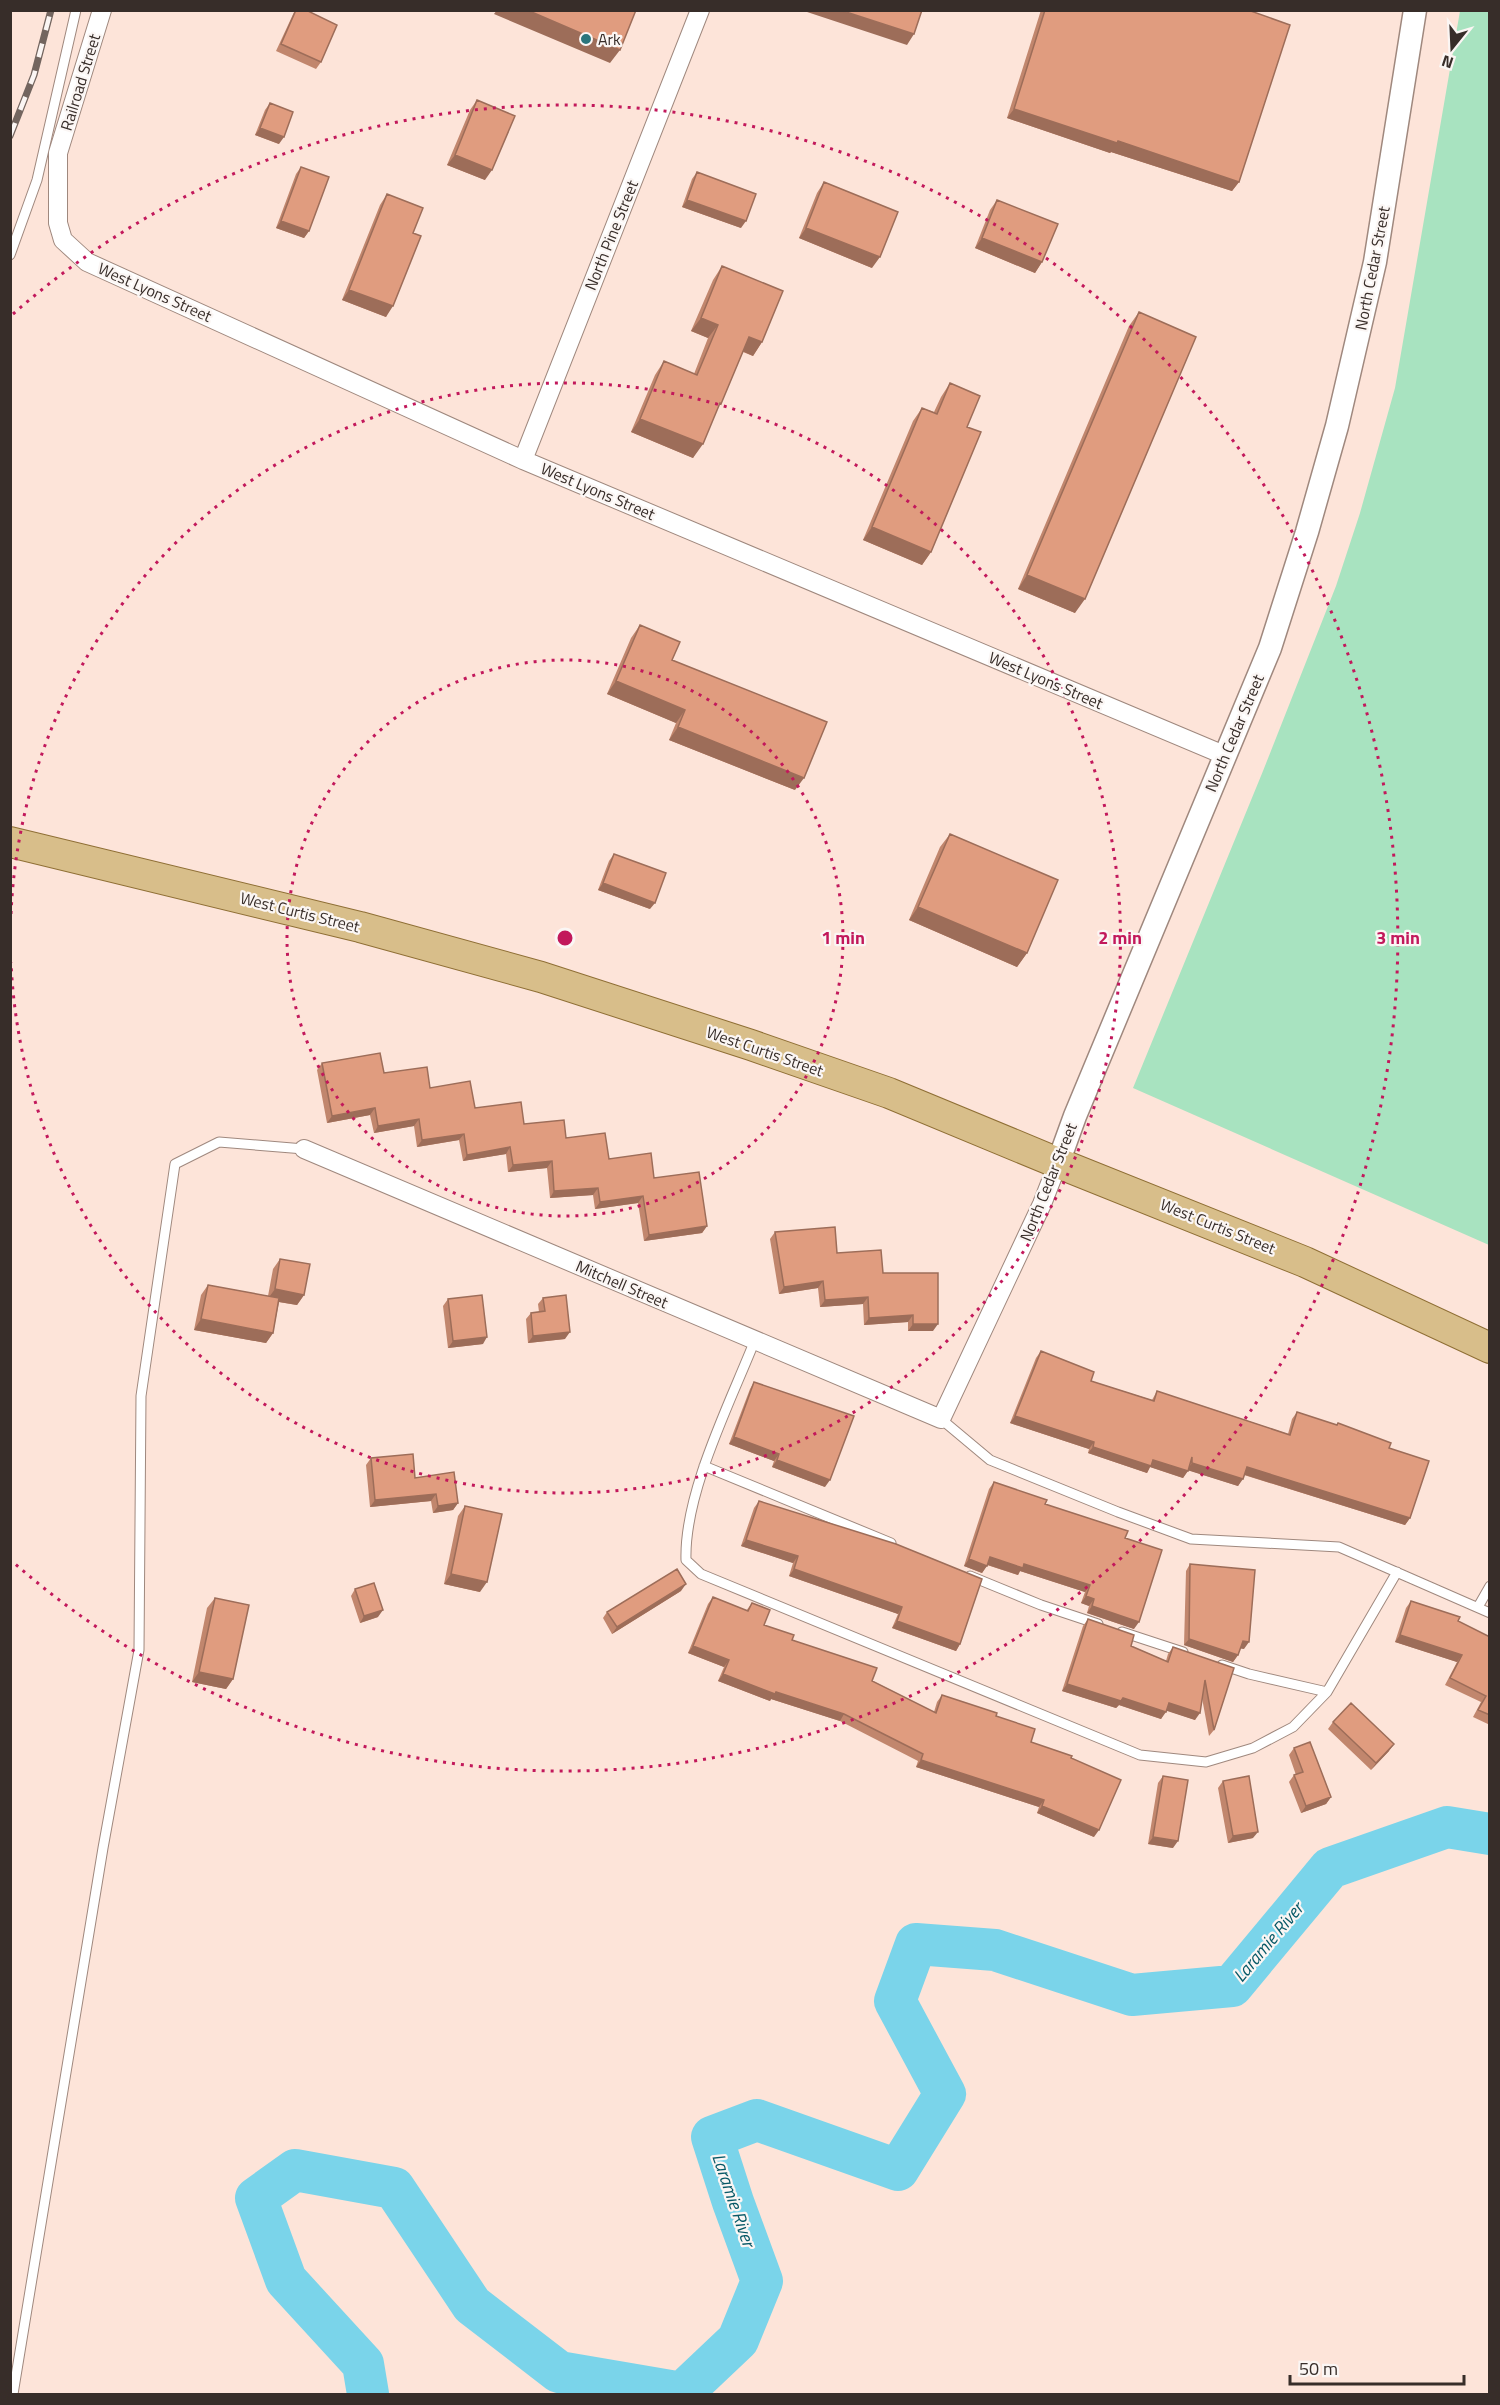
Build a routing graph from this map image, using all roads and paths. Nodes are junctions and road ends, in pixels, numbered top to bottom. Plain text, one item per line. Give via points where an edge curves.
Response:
1 (76, 10) edge
2 (102, 10) edge
3 (700, 10) edge
4 (1415, 10) edge
5 (58, 153) joint
6 (10, 255) edge
7 (523, 460) junction
8 (1224, 755) junction
9 (10, 842) edge
10 (304, 1149) joint
11 (1058, 1163) junction
12 (755, 1340) junction
13 (1490, 1348) edge
14 (940, 1419) junction
15 (704, 1466) junction
16 (900, 1546) edge
17 (1397, 1572) junction
18 (965, 1574) edge
19 (1490, 1586) edge
20 (1478, 1607) junction
21 (1490, 1613) edge
22 (1107, 1627) edge
23 (1118, 1630) edge
24 (1194, 1656) edge
25 (1216, 1663) edge
26 (1327, 1692) junction
27 (13, 2394) edge

1 - 6 lane via 37,180
2 - 5 street, Railroad Street
3 - 7 street, North Pine Street
4 - 8 street, North Cedar Street via 1375,261 1337,426 1269,648
5 - 7 street, West Lyons Street via 58,223 63,240 87,262
7 - 8 street, West Lyons Street
8 - 11 street, North Cedar Street
9 - 11 main road, West Curtis Street via 360,927 541,977 889,1093
10 - 12 street, Mitchell Street
10 - 27 lane via 219,1142 175,1164 141,1396 139,1650
11 - 13 main road, West Curtis Street via 1305,1262
11 - 14 street, North Cedar Street
12 - 14 street, Mitchell Street
12 - 15 lane
14 - 17 lane via 990,1460 1191,1539 1339,1547
15 - 16 lane
15 - 26 lane via 685,1538 686,1560 702,1574 1140,1755 1206,1762 1253,1748 1293,1726
17 - 20 lane
17 - 26 lane
18 - 22 lane
19 - 20 lane
20 - 21 lane
23 - 24 lane
25 - 26 lane

